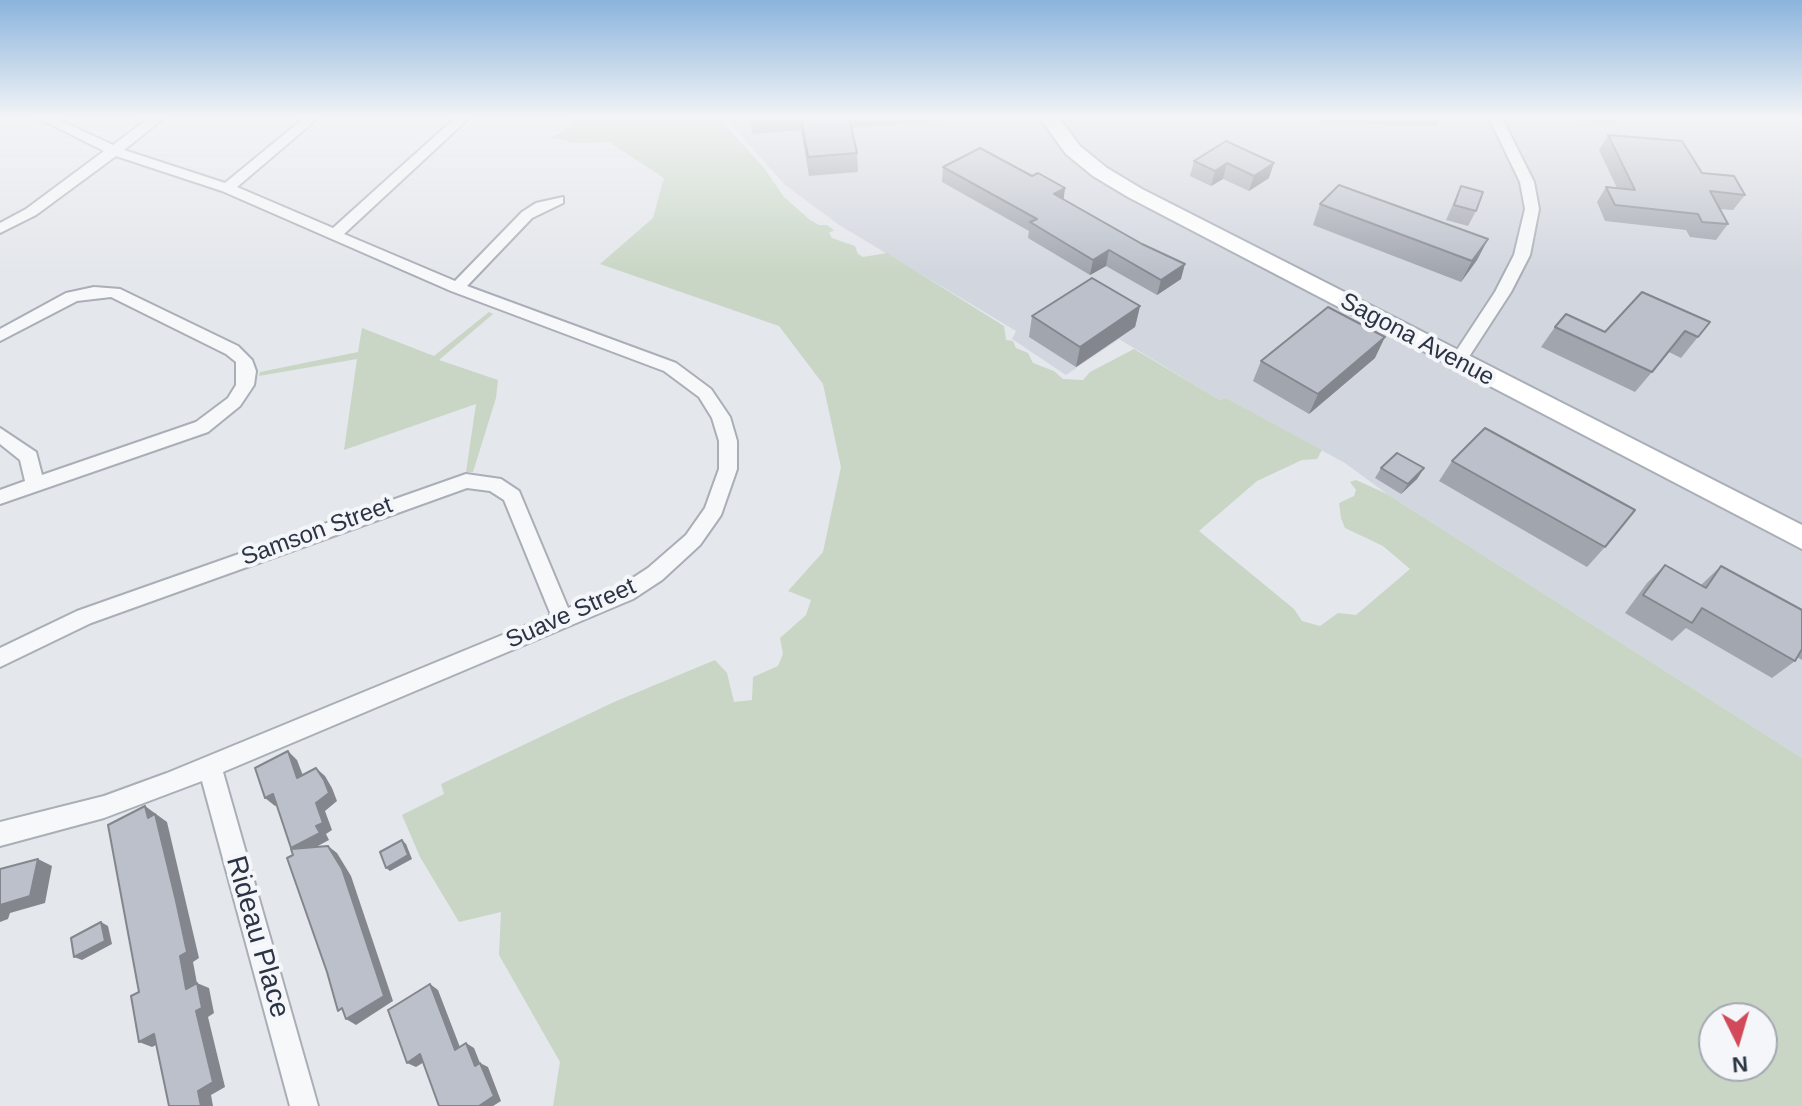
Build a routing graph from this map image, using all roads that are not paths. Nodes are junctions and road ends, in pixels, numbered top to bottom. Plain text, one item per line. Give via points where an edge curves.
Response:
1 (86, 170) edge
2 (171, 170) edge
3 (249, 170) edge
4 (406, 170) edge
5 (1097, 170) edge
6 (1521, 170) edge
7 (227, 188) junction
8 (558, 200) dead end
9 (0, 229) edge
10 (334, 235) junction
11 (457, 288) junction
12 (0, 336) edge
13 (1457, 362) junction
14 (0, 434) edge
15 (35, 484) junction
16 (0, 497) edge
17 (1802, 538) edge
18 (563, 620) junction
19 (0, 658) edge
20 (210, 767) junction
21 (0, 834) edge
22 (304, 1106) edge

1 - 9 street
2 - 7 street, Suave Street
3 - 7 street
4 - 10 street
5 - 13 main road, Sagona Avenue
6 - 13 street via 1532,209 1528,237 1503,292
7 - 10 street, Suave Street
8 - 11 street via 527,215
10 - 11 street, Suave Street
11 - 18 street, Suave Street via 670,367 705,393 725,428 725,483 693,540 641,584
12 - 15 street via 72,297 114,292 232,350 246,365 241,393 202,427
13 - 17 main road, Sagona Avenue
14 - 15 street via 29,457
15 - 16 street
18 - 19 street, Samson Street via 512,496 494,484 466,481 76,619
18 - 20 street, Suave Street
20 - 21 street, Suave Street via 104,807
20 - 22 street, Rideau Place

